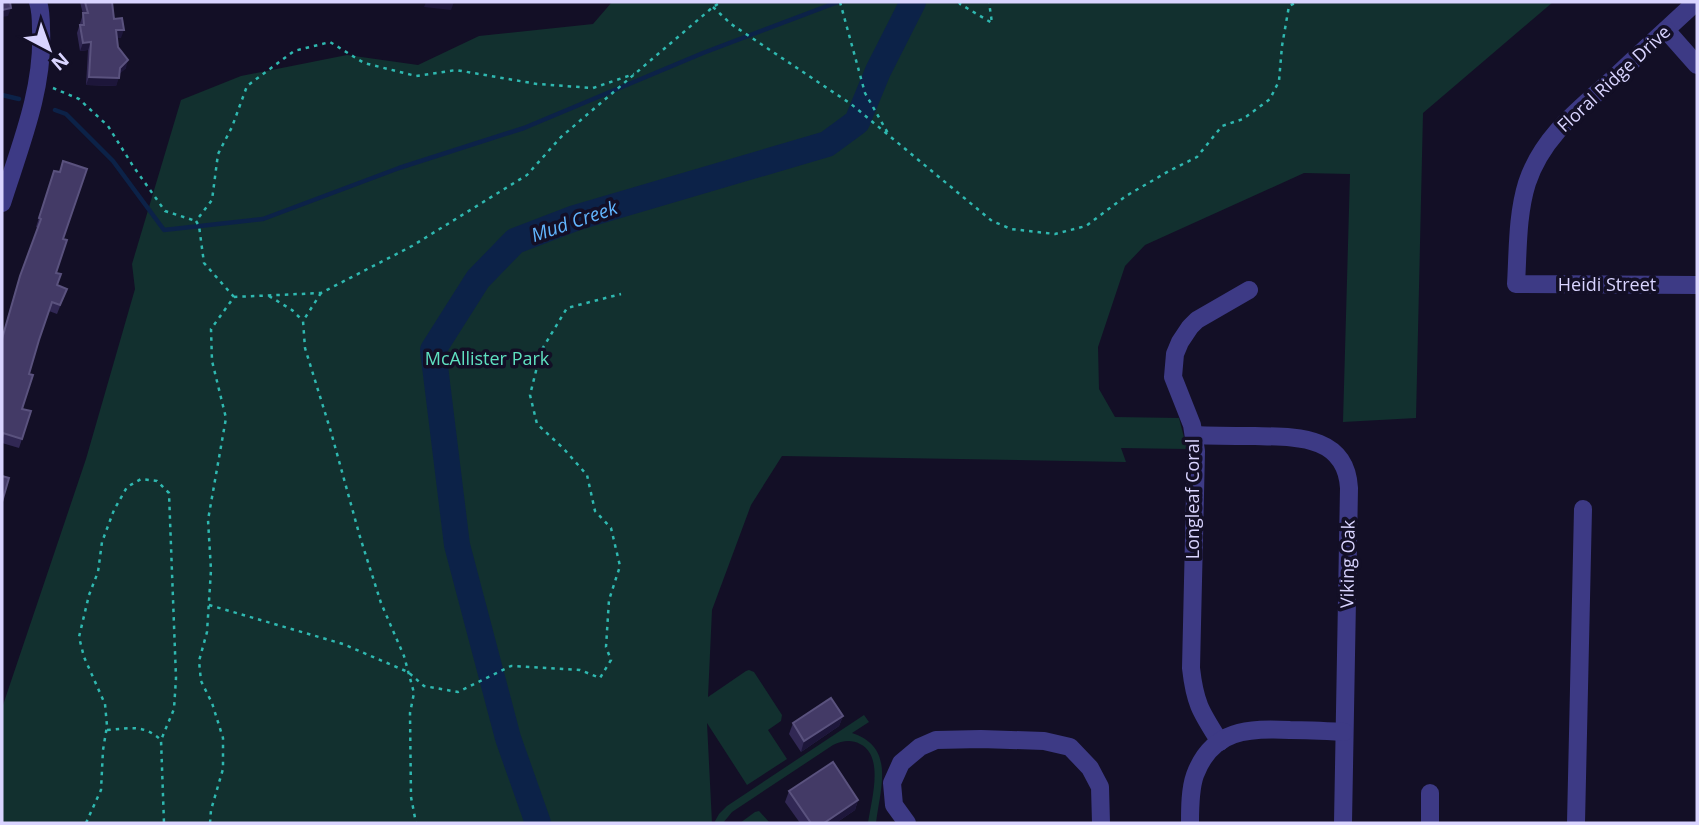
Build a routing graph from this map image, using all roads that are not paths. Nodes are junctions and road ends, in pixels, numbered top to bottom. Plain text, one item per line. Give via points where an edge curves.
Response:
1 (38, 2) edge
2 (1696, 2) edge
3 (1666, 30) junction
4 (1697, 65) edge
5 (2, 202) edge
6 (1516, 284) joint
7 (1697, 285) edge
8 (1249, 290) dead end
9 (1194, 435) junction
10 (1583, 509) dead end
11 (1344, 732) junction
12 (1220, 742) junction
13 (1430, 793) dead end
14 (907, 823) edge
15 (1101, 823) edge
16 (1190, 823) edge
17 (1343, 823) edge
18 (1430, 823) edge
19 (1576, 823) edge

1 - 5 street via 42,40 38,82
2 - 3 street, Floral Ridge Drive
3 - 4 street
3 - 6 street, Floral Ridge Drive via 1560,126 1541,154 1523,201
6 - 7 street, Heidi Street
8 - 9 street, Longleaf Coral via 1197,320 1175,354 1173,377
9 - 11 street, Viking Oak via 1315,441 1329,448 1346,469
9 - 12 street, Longleaf Coral via 1192,680 1197,703
10 - 19 street
11 - 12 street via 1262,728 1244,730
11 - 17 street, Viking Oak
12 - 16 street via 1206,754 1195,775
13 - 18 street
14 - 15 street via 894,805 892,783 901,763 936,740 981,739 1044,740 1070,747 1100,787

